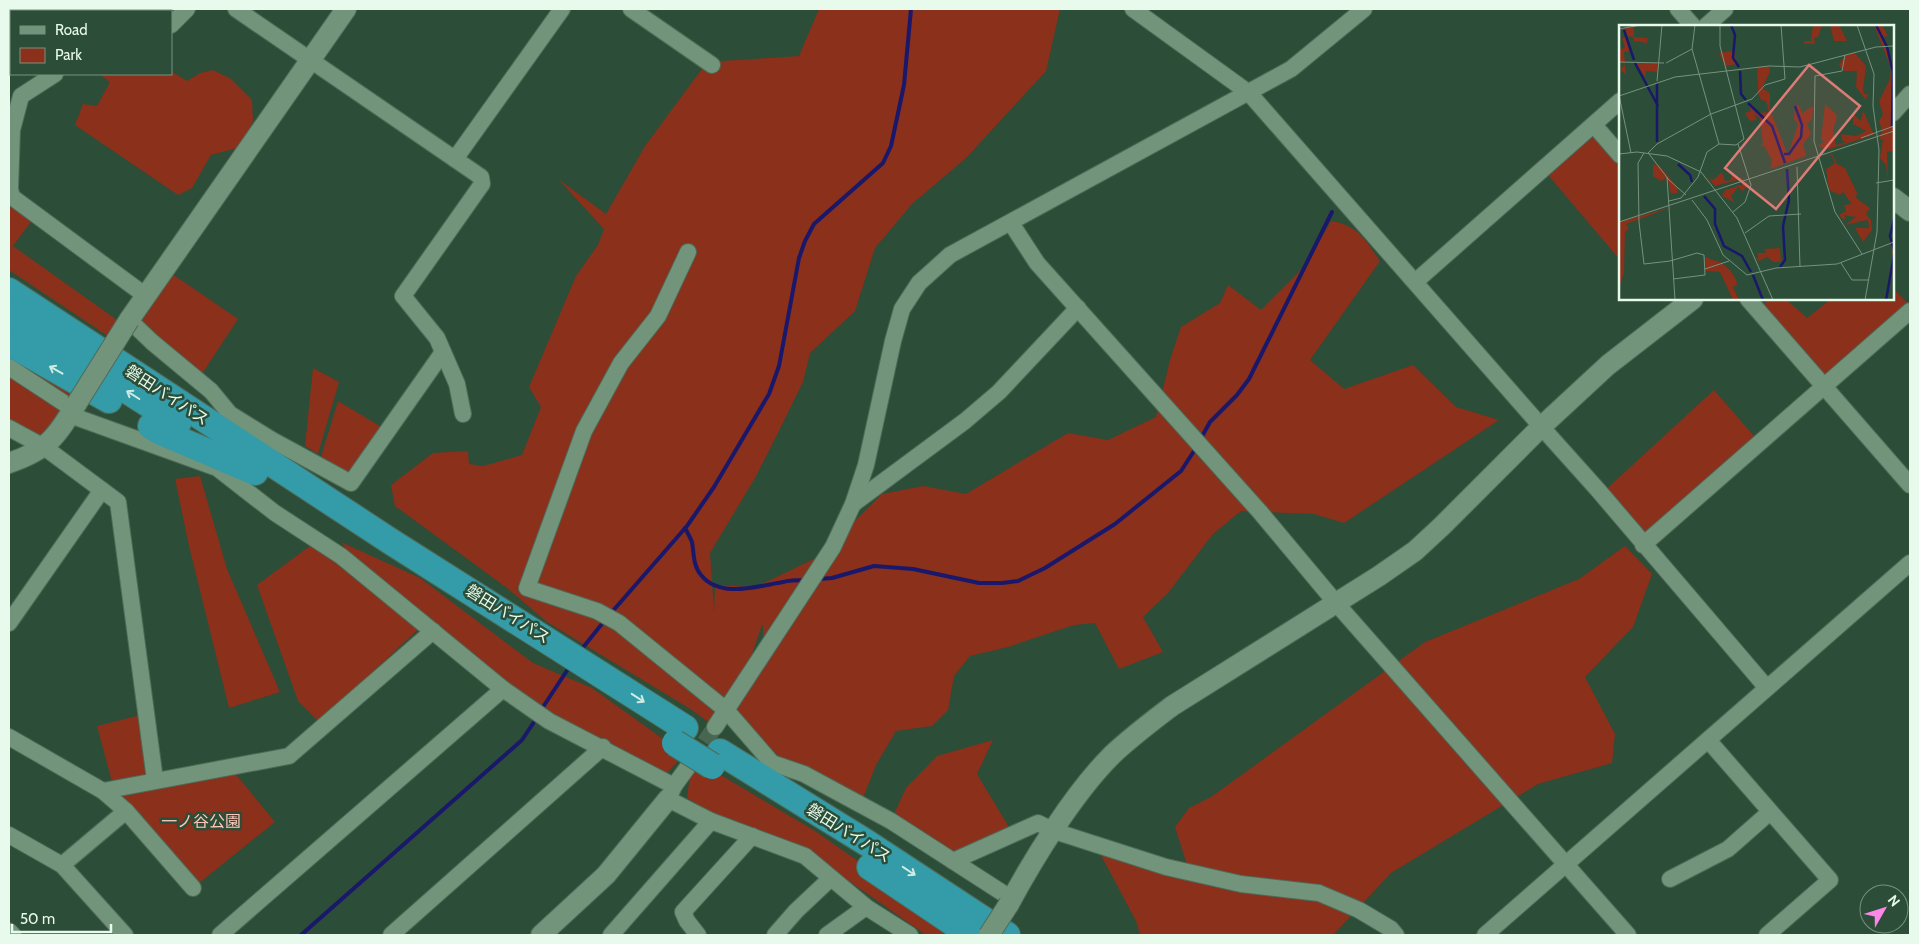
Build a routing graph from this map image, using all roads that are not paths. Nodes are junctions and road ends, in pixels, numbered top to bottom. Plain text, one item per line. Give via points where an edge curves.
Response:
1 (187, 9) edge
2 (236, 9) edge
3 (346, 9) edge
4 (562, 9) edge
5 (633, 9) edge
6 (1134, 9) edge
7 (1364, 9) edge
8 (1678, 9) edge
9 (1725, 9) edge
10 (172, 24) edge
11 (1692, 25) edge
12 (1707, 25) edge
13 (311, 61) junction
14 (712, 65) dead end
15 (53, 75) edge
16 (1249, 93) junction
17 (1910, 94) edge
18 (1619, 102) edge
19 (1894, 112) edge
20 (1594, 125) junction
21 (1619, 154) edge
22 (455, 159) junction
23 (10, 198) edge
24 (1894, 199) edge
25 (1910, 211) edge
26 (1011, 223) junction
27 (688, 252) dead end
28 (9, 273) edge
29 (1415, 282) junction
30 (9, 292) edge
31 (146, 296) junction
32 (1692, 300) edge
33 (1749, 300) edge
34 (1078, 308) junction
35 (1910, 311) edge
36 (9, 315) edge
37 (129, 320) junction
38 (9, 344) edge
39 (443, 352) junction
40 (9, 367) edge
41 (1824, 386) junction
42 (73, 409) junction
43 (464, 414) dead end
44 (1542, 427) junction
45 (9, 428) edge
46 (44, 448) junction
47 (9, 463) edge
48 (260, 466) junction
49 (1910, 485) edge
50 (102, 490) junction
51 (853, 504) junction
52 (1643, 545) junction
53 (1910, 563) edge
54 (1336, 603) junction
55 (9, 623) edge
56 (433, 631) junction
57 (503, 688) junction
58 (1767, 688) junction
59 (726, 710) junction
60 (9, 738) edge
61 (1708, 740) junction
62 (603, 747) junction
63 (716, 748) junction
64 (687, 768) tunnel mouth
65 (155, 780) junction
66 (104, 791) junction
67 (671, 792) junction
68 (126, 810) junction
69 (1770, 812) junction
70 (711, 821) junction
71 (1054, 831) junction
72 (9, 835) edge
73 (752, 836) junction
74 (953, 861) junction
75 (1566, 864) junction
76 (62, 865) junction
77 (830, 878) junction
78 (1670, 878) dead end
79 (194, 888) dead end
80 (1011, 901) junction
81 (866, 907) junction
82 (9, 931) edge
83 (547, 933) edge
84 (13, 935) edge
85 (126, 935) edge
86 (220, 935) edge
87 (391, 935) edge
88 (611, 935) edge
89 (698, 935) edge
90 (775, 935) edge
91 (827, 935) edge
92 (910, 935) edge
93 (971, 935) edge
94 (989, 935) edge
95 (1008, 935) edge
96 (1396, 935) edge
97 (1485, 935) edge
98 (1628, 935) edge
99 (1768, 935) edge

1 - 10 street
2 - 13 street
3 - 13 street
4 - 22 street
5 - 14 street
6 - 16 street
7 - 16 street via 1291,69
8 - 11 street
9 - 12 street
13 - 22 street
13 - 31 street
15 - 23 street via 21,96 12,130
16 - 26 street
16 - 29 street
17 - 19 street
18 - 20 street
20 - 21 street
20 - 29 street
22 - 39 street via 481,177 482,184 403,296 437,338
23 - 31 street
24 - 25 street
26 - 34 street via 1037,264
26 - 51 street via 950,255 920,283 902,310 866,465
27 - 59 street via 658,316 621,362 584,431 527,588 597,611 618,623
28 - 48 highway via 208,410
29 - 44 street
30 - 48 highway, 磐田バイパス
31 - 37 street
32 - 44 street via 1608,365
33 - 41 street
34 - 51 street via 994,395
34 - 54 street via 1260,512
35 - 41 street
48 -> 36 highway, 磐田バイパス
37 - 39 street via 211,391 230,414 351,483
37 - 42 street, bridge
48 -> 38 highway via 161,432
39 - 43 street via 457,384
40 - 42 street
41 - 49 street
41 - 52 street
42 - 46 street
42 - 56 street via 217,468 276,513 341,556
44 - 52 street
44 - 54 street via 1415,551
45 - 46 street
46 - 47 street
46 - 50 street
48 - 63 highway, 磐田バイパス via 680,736
50 - 55 street
50 - 65 street via 118,502
51 - 59 street via 833,547
52 - 58 street
53 - 58 street
54 - 71 street via 1172,706 1140,730 1089,782
54 - 75 street
56 - 57 street
56 - 65 street via 289,756
57 - 62 street via 549,721
57 - 86 street
58 - 61 street
59 - 63 street
59 - 74 street via 772,763 804,774 883,816
60 - 66 street
61 - 69 street
61 - 75 street
62 - 67 street
62 - 87 street
63 - 93 highway, 磐田バイパス via 858,859
63 -> 95 highway, 磐田バイパス
64 - 67 street
65 - 66 street
66 - 68 street
67 - 70 street
67 - 83 street via 606,875
68 - 76 street
68 - 79 street
69 - 78 street via 1728,849
69 - 99 street via 1830,880
70 - 73 street
70 - 88 street
71 - 74 street via 1038,823
71 - 80 street
71 - 96 street via 1181,870 1241,884 1318,894 1359,910
72 - 76 street
73 - 77 street via 805,856
73 - 89 street via 683,912
74 - 80 street
75 - 97 street
75 - 98 street
76 - 85 street
77 - 81 street
77 - 90 street
80 - 94 street, bridge
81 - 91 street
81 - 92 street
82 - 84 street

